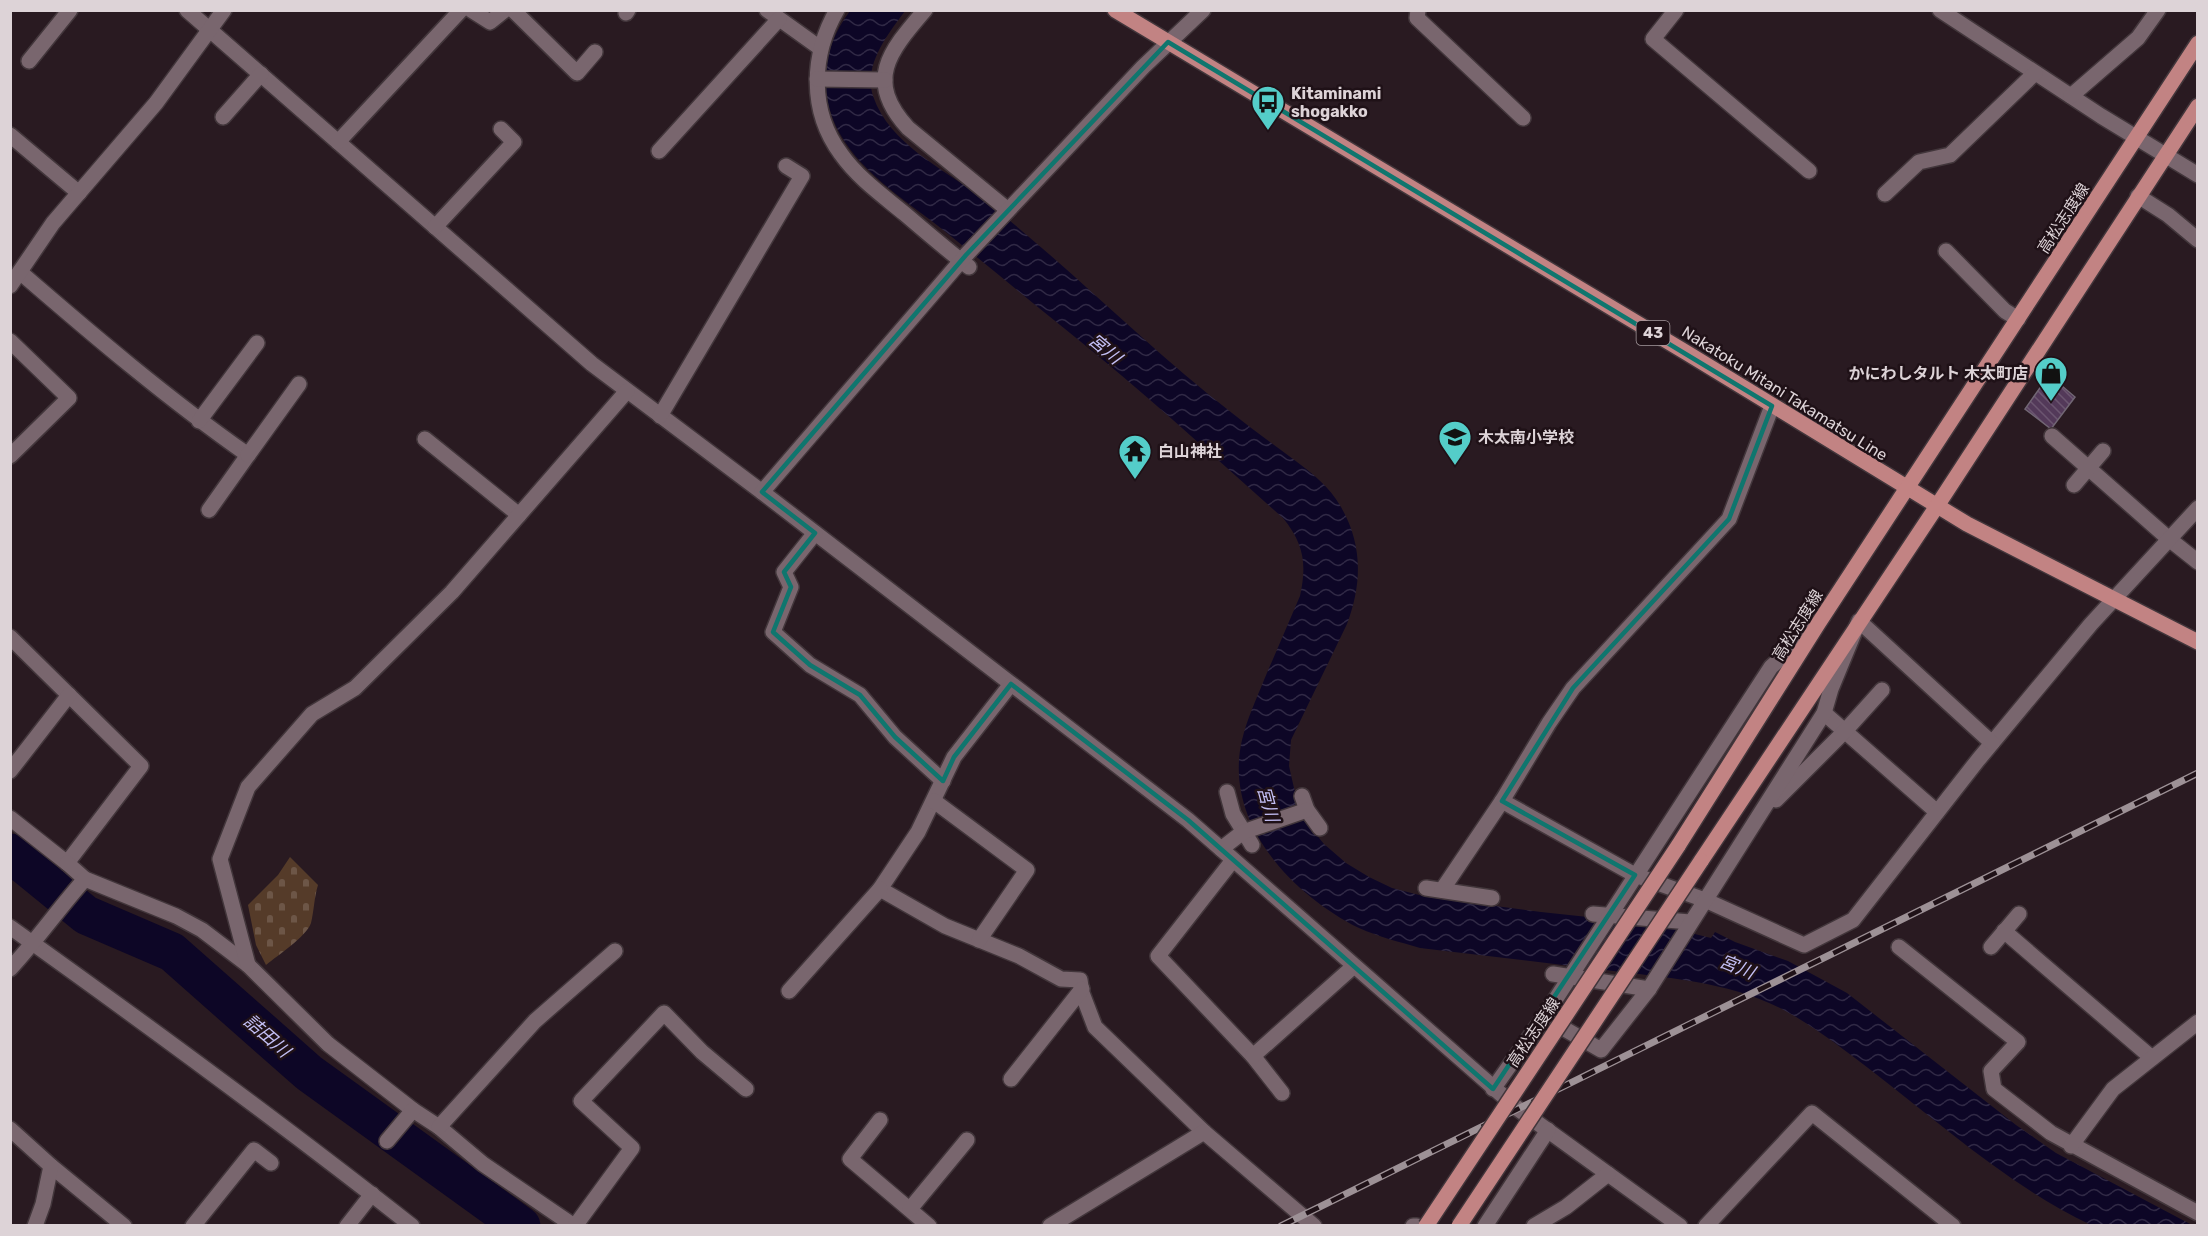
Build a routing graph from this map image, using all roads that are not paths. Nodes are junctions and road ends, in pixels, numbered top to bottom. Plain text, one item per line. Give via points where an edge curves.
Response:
1 (70, 10) edge
2 (187, 10) edge
3 (224, 10) edge
4 (461, 10) edge
5 (471, 10) edge
6 (505, 10) edge
7 (513, 10) edge
8 (837, 10) edge
9 (925, 10) edge
10 (1115, 10) edge
11 (1203, 10) edge
12 (1418, 10) edge
13 (1676, 10) edge
14 (1940, 10) edge
15 (2158, 10) edge
16 (773, 15) edge
17 (210, 30) junction
18 (1168, 42) junction
19 (2198, 43) edge
20 (820, 48) junction
21 (596, 52) dead end
22 (29, 61) dead end
23 (2035, 73) junction
24 (261, 74) junction
25 (820, 79) junction
26 (882, 79) junction
27 (2071, 96) junction
28 (2198, 106) edge
29 (223, 117) dead end
30 (1523, 118) dead end
31 (501, 129) dead end
32 (10, 135) edge
33 (2137, 138) junction
34 (338, 142) junction
35 (659, 151) dead end
36 (2165, 155) junction
37 (786, 166) dead end
38 (1809, 171) dead end
39 (2198, 175) edge
40 (80, 193) junction
41 (1885, 194) dead end
42 (2138, 196) junction
43 (1006, 212) junction
44 (435, 226) junction
45 (2198, 240) edge
46 (1946, 251) dead end
47 (966, 261) junction
48 (20, 272) junction
49 (10, 286) edge
50 (2018, 319) junction
51 (10, 340) edge
52 (257, 343) dead end
53 (300, 384) dead end
54 (627, 391) junction
55 (1772, 406) junction
56 (660, 416) junction
57 (199, 421) junction
58 (2052, 436) dead end
59 (426, 438) dead end
60 (2103, 451) dead end
61 (248, 455) junction
62 (10, 456) edge
63 (2089, 468) junction
64 (2074, 485) dead end
65 (1907, 489) junction
66 (762, 492) junction
67 (1936, 506) junction
68 (2198, 508) edge
69 (209, 510) dead end
70 (519, 515) junction
71 (815, 533) junction
72 (2169, 539) junction
73 (2198, 562) edge
74 (2114, 599) junction
75 (1860, 621) junction
76 (1818, 624) junction
77 (10, 637) edge
78 (2198, 642) edge
79 (1011, 684) junction
80 (1882, 690) dead end
81 (69, 695) junction
82 (1824, 713) junction
83 (1845, 731) junction
84 (1992, 743) junction
85 (10, 771) edge
86 (943, 781) junction
87 (1227, 792) dead end
88 (934, 801) junction
89 (1502, 801) junction
90 (1937, 812) junction
91 (10, 818) edge
92 (1755, 822) junction
93 (1320, 828) dead end
94 (1248, 836) junction
95 (1221, 849) junction
96 (1233, 860) junction
97 (66, 863) junction
98 (1635, 875) junction
99 (85, 879) junction
100 (880, 889) junction
101 (1492, 898) dead end
102 (1705, 900) junction
103 (1593, 914) dead end
104 (2019, 914) dead end
105 (1609, 916) junction
106 (1690, 922) junction
107 (10, 927) edge
108 (2004, 931) junction
109 (979, 940) junction
110 (34, 943) junction
111 (1899, 947) dead end
112 (1991, 947) dead end
113 (615, 951) dead end
114 (248, 965) junction
115 (1353, 966) junction
116 (10, 969) edge
117 (1553, 974) dead end
118 (1570, 977) junction
119 (1082, 988) junction
120 (1649, 989) junction
121 (789, 992) dead end
122 (1544, 1017) junction
123 (2198, 1023) edge
124 (1253, 1056) junction
125 (2152, 1058) junction
126 (1011, 1078) dead end
127 (746, 1089) dead end
128 (1493, 1089) junction
129 (1282, 1092) dead end
130 (412, 1110) junction
131 (880, 1120) dead end
132 (439, 1127) junction
133 (10, 1129) edge
134 (1548, 1130) junction
135 (1203, 1132) junction
136 (967, 1140) dead end
137 (387, 1141) dead end
138 (2071, 1146) junction
139 (271, 1163) dead end
140 (51, 1166) junction
141 (1608, 1174) junction
142 (372, 1194) junction
143 (910, 1209) junction
144 (2198, 1213) edge
145 (35, 1226) edge
146 (124, 1226) edge
147 (193, 1226) edge
148 (347, 1226) edge
149 (412, 1226) edge
150 (575, 1226) edge
151 (929, 1226) edge
152 (1050, 1226) edge
153 (1314, 1226) edge
154 (1426, 1226) edge
155 (1459, 1226) edge
156 (1485, 1226) edge
157 (1534, 1226) edge
158 (1680, 1226) edge
159 (1706, 1226) edge
160 (1953, 1226) edge

1 - 22 street
2 - 17 street
3 - 17 street
4 - 34 street
5 - 6 street via 490,22
7 - 21 street via 577,73
8 - 20 street
9 - 26 street via 894,47
10 - 18 main road, Nakatoku Mitani Takamatsu Line / 43
11 - 18 street
12 - 30 street via 1417,18
13 - 38 street via 1653,39
14 - 23 street
15 - 27 street via 2138,38
16 - 20 street
16 - 35 street
17 - 24 street
17 - 40 street via 156,103
18 - 43 street
18 - 55 main road, Nakatoku Mitani Takamatsu Line / 43
19 - 33 main road, 高松志度線
20 - 25 street
23 - 27 street
23 - 41 street via 1950,155 1919,162
24 - 29 street
24 - 34 street
25 - 26 street
25 - 47 street via 819,102 840,153 868,183
26 - 43 street via 893,108 908,128
27 - 33 street
28 - 36 main road
31 - 44 street via 514,142
32 - 40 street
33 - 36 street
33 - 50 main road, 高松志度線
34 - 44 street
36 - 39 street
36 - 42 main road
37 - 56 street via 802,176
40 - 48 street via 53,223
42 - 45 street
42 - 67 main road
43 - 47 street
44 - 54 street
46 - 50 street via 2005,311
47 - 66 street
48 - 49 street
48 - 57 street
50 - 65 main road, 高松志度線
51 - 62 street via 69,398
52 - 57 street
53 - 61 street
54 - 56 street
54 - 70 street
55 - 65 main road, Nakatoku Mitani Takamatsu Line / 43
55 - 89 street via 1729,519 1573,688
56 - 66 street
57 - 61 street
58 - 63 street
59 - 70 street
60 - 63 street
61 - 69 street
63 - 64 street
63 - 72 street
65 - 67 main road, Nakatoku Mitani Takamatsu Line / 43
65 - 76 main road, 高松志度線
66 - 71 street
67 - 74 main road, Nakatoku Mitani Takamatsu Line / 43
67 - 75 main road
68 - 72 street
70 - 114 street via 453,592 355,688 312,714 248,787 220,859
71 - 79 street
71 - 86 street via 784,572 791,586 773,632 810,664 860,695 895,737
72 - 73 street
72 - 74 street
74 - 78 main road, Nakatoku Mitani Takamatsu Line / 43
74 - 84 street
75 - 82 street
75 - 84 street
75 - 155 main road, bridge
76 - 98 street via 1772,667
76 - 154 main road, 高松志度線, bridge via 1678,846
77 - 81 street
79 - 86 street via 954,757
79 - 95 street
80 - 83 street
81 - 85 street
81 - 97 street via 141,766
82 - 83 street
82 - 92 street
83 - 90 street
83 - 92 street
84 - 90 street
86 - 88 street
87 - 94 street via 1233,814
88 - 100 street
88 - 109 street via 1027,870
89 - 98 street
89 - 101 street via 1434,889
90 - 102 street via 1853,920 1804,945
91 - 97 street
92 - 102 street
93 - 94 street via 1303,806
94 - 95 street
95 - 96 street
96 - 115 street
96 - 124 street via 1158,956
97 - 99 street
98 - 102 street
98 - 105 street
99 - 110 street
99 - 114 street via 176,916 202,930
100 - 109 street via 945,926
100 - 121 street
102 - 106 street
103 - 105 street
104 - 108 street
105 - 106 street
105 - 118 street
106 - 120 street
107 - 110 street
108 - 112 street
108 - 125 street
109 - 119 street via 1061,979 1080,980
110 - 116 street
110 - 142 street
111 - 138 street via 2018,1042 1991,1071 1994,1089
113 - 132 street via 535,1021
114 - 130 street via 328,1044
115 - 124 street
115 - 128 street
117 - 118 street
118 - 120 street
118 - 122 street
119 - 126 street
119 - 135 street via 1095,1027
120 - 122 street via 1601,1050
122 - 128 street
123 - 125 street
124 - 129 street
125 - 138 street via 2113,1089
127 - 150 street via 664,1013 581,1101 632,1148
128 - 134 street
130 - 132 street
130 - 137 street
131 - 143 street via 849,1159
132 - 150 street via 483,1164
133 - 140 street
134 - 141 street
134 - 156 street
135 - 152 street
135 - 153 street
136 - 143 street
138 - 144 street
139 - 147 street via 254,1149
140 - 145 street via 44,1204
140 - 146 street
141 - 157 street
141 - 158 street
142 - 148 street
142 - 149 street
143 - 151 street
159 - 160 street via 1812,1113

